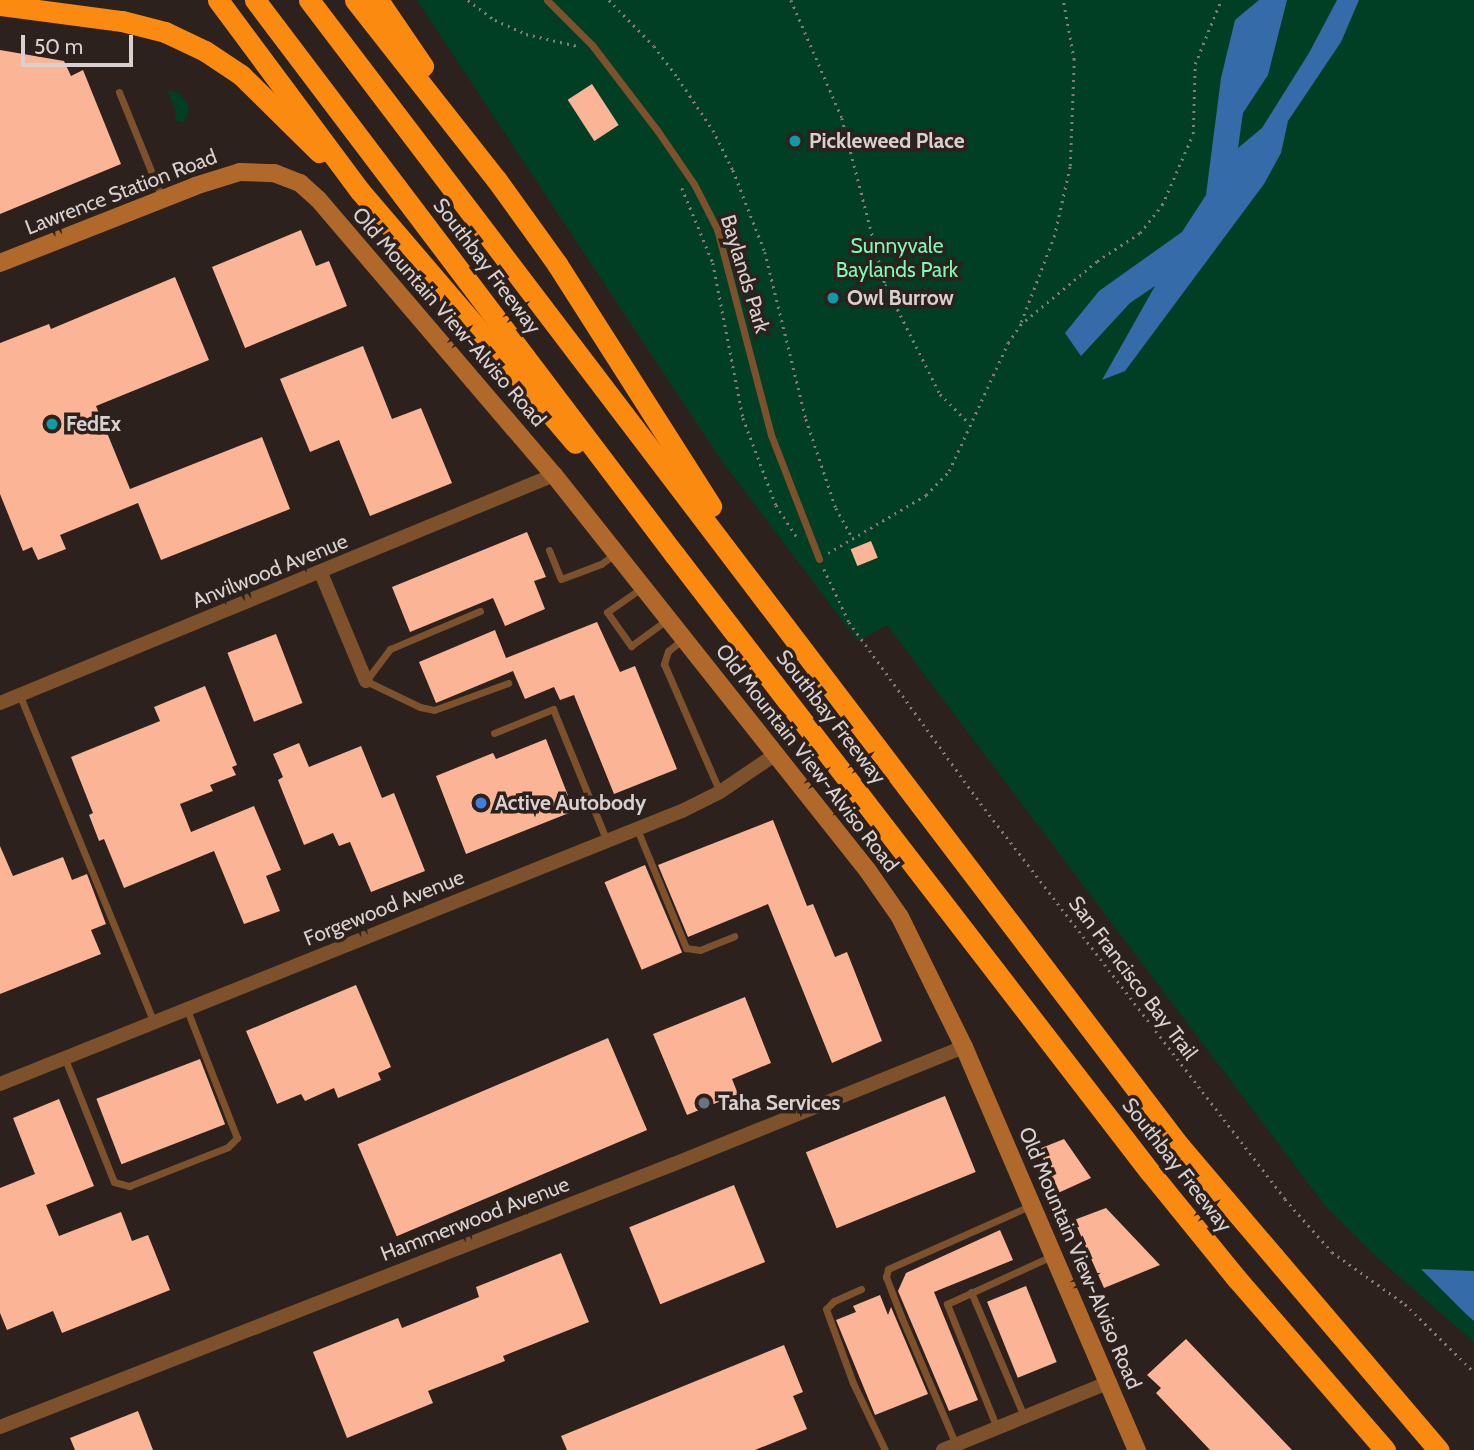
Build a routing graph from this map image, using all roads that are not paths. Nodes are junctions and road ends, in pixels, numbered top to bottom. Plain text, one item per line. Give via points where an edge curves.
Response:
1 (218, 0) edge
2 (255, 0) edge
3 (309, 0) edge
4 (355, 0) edge
5 (379, 0) edge
6 (547, 0) edge
7 (0, 5) edge
8 (119, 92) dead end
9 (496, 179) junction
10 (300, 183) joint
11 (360, 191) junction
12 (162, 199) junction
13 (0, 263) edge
14 (554, 475) junction
15 (549, 550) dead end
16 (616, 553) junction
17 (674, 554) junction
18 (819, 559) road end
19 (321, 573) junction
20 (643, 587) junction
21 (480, 611) dead end
22 (668, 619) junction
23 (684, 638) junction
24 (802, 646) junction
25 (366, 681) junction
26 (508, 683) dead end
27 (20, 696) junction
28 (0, 703) edge
29 (494, 733) dead end
30 (776, 754) junction
31 (720, 792) junction
32 (637, 829) junction
33 (607, 842) junction
34 (734, 936) dead end
35 (187, 1010) junction
36 (155, 1023) junction
37 (964, 1047) junction
38 (65, 1058) junction
39 (0, 1084) edge
40 (1033, 1204) junction
41 (1055, 1255) junction
42 (861, 1289) dead end
43 (971, 1292) junction
44 (1110, 1382) junction
45 (1025, 1417) junction
46 (0, 1427) edge
47 (997, 1428) junction
48 (949, 1447) edge
49 (885, 1450) edge
50 (1137, 1450) edge
51 (1385, 1450) edge
52 (1438, 1450) edge

1 - 11 highway
2 - 17 highway, Southbay Freeway
3 - 24 highway, Southbay Freeway
4 - 9 highway
5 - 9 highway
6 - 18 lane, Baylands Park via 592,46 657,130 694,184 716,229 771,435
7 - 11 highway via 122,21 165,32 205,51 241,75
8 - 12 lane
9 - 24 highway via 590,313
10 - 12 street, Lawrence Station Road via 266,172 240,172
10 - 14 street, Old Mountain View-Alviso Road
11 - 17 highway
12 - 13 street, Lawrence Station Road
14 - 16 street, Old Mountain View-Alviso Road
14 - 19 street, Anvilwood Avenue
15 - 16 lane via 561,579 601,564
16 - 20 street, Old Mountain View-Alviso Road
17 - 51 highway, Southbay Freeway via 1150,1172
19 - 25 street
19 - 27 street, Anvilwood Avenue
20 - 22 street, Old Mountain View-Alviso Road
20 - 22 lane via 607,612 631,646
21 - 25 lane via 390,649
22 - 23 street, Old Mountain View-Alviso Road
23 - 30 street, Old Mountain View-Alviso Road
23 - 31 lane via 668,650 664,664
24 - 52 highway, Southbay Freeway via 1178,1144
25 - 26 lane via 433,710
27 - 28 street, Anvilwood Avenue
27 - 36 lane
29 - 33 lane via 554,709
30 - 31 street, Forgewood Avenue
30 - 37 street, Old Mountain View-Alviso Road via 900,917
31 - 32 street, Forgewood Avenue
32 - 33 street, Forgewood Avenue
32 - 34 lane via 686,948 700,950
33 - 35 street, Forgewood Avenue
35 - 36 street, Forgewood Avenue
35 - 38 lane via 237,1138 228,1147 129,1186 114,1182
36 - 38 street, Forgewood Avenue
37 - 40 street, Old Mountain View-Alviso Road
37 - 46 street, Hammerwood Avenue
38 - 39 street, Forgewood Avenue
40 - 41 street, Old Mountain View-Alviso Road
40 - 48 lane via 888,1269 886,1277
41 - 43 lane
41 - 44 street, Old Mountain View-Alviso Road
42 - 49 lane via 826,1309 853,1383
43 - 45 lane
43 - 47 lane via 947,1304
44 - 45 street
44 - 50 street, Old Mountain View-Alviso Road
45 - 47 street
47 - 48 street

